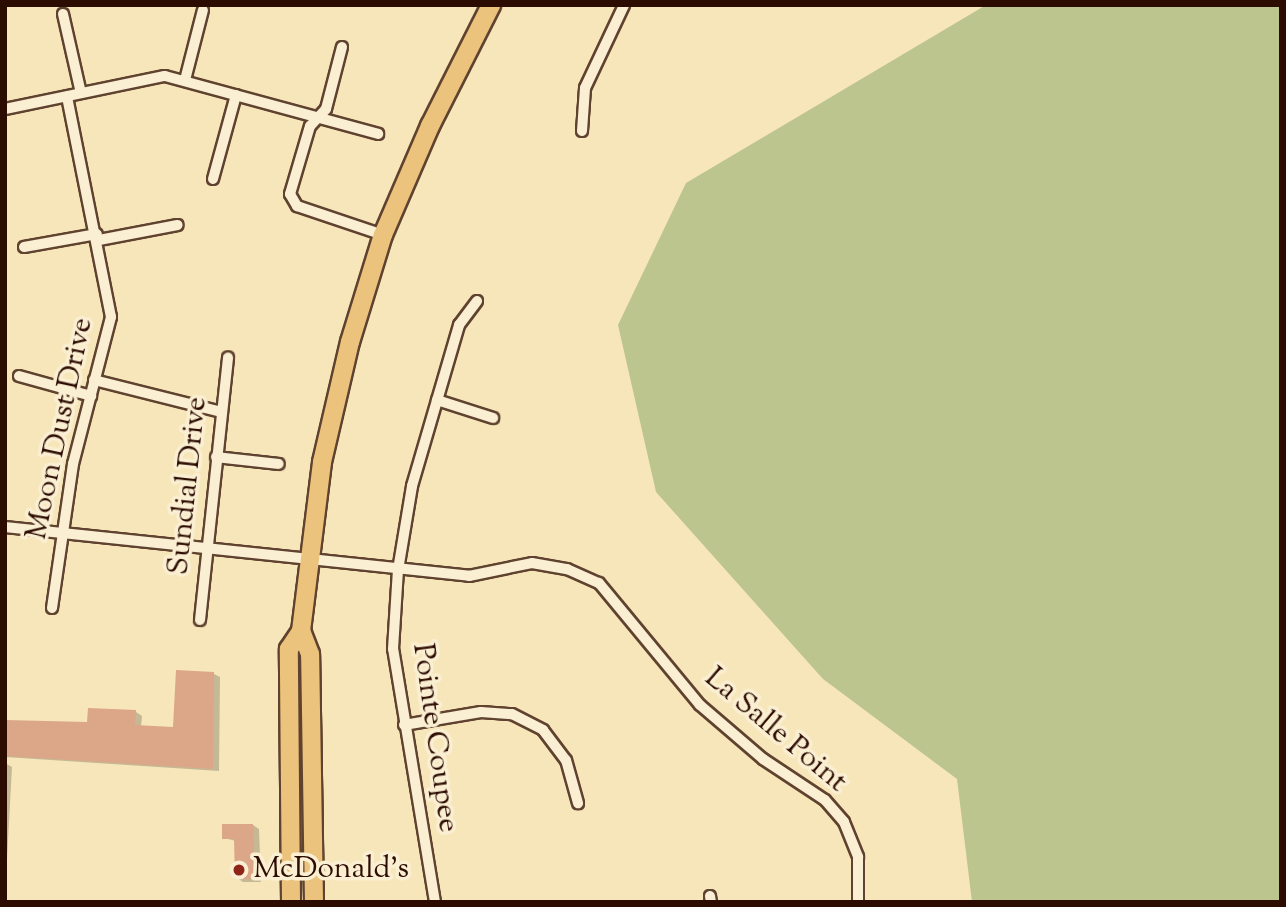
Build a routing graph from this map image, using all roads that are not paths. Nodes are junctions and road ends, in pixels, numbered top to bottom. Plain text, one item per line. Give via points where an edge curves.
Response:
1 (491, 5) edge
2 (624, 5) edge
3 (203, 10) dead end
4 (63, 14) dead end
5 (342, 47) dead end
6 (185, 80) junction
7 (81, 93) junction
8 (236, 95) junction
9 (68, 96) junction
10 (5, 109) edge
11 (317, 117) junction
12 (582, 131) dead end
13 (378, 134) dead end
14 (213, 179) dead end
15 (178, 225) dead end
16 (383, 235) junction
17 (98, 237) junction
18 (24, 247) dead end
19 (477, 301) dead end
20 (228, 357) dead end
21 (19, 376) dead end
22 (94, 380) junction
23 (91, 396) junction
24 (437, 400) junction
25 (221, 412) junction
26 (492, 418) dead end
27 (216, 457) junction
28 (279, 464) dead end
29 (5, 527) edge
30 (64, 534) junction
31 (208, 550) junction
32 (308, 561) junction
33 (398, 570) junction
34 (52, 608) dead end
35 (200, 620) dead end
36 (301, 631) junction
37 (404, 724) junction
38 (578, 803) dead end
39 (291, 902) edge
40 (314, 902) edge
41 (435, 902) edge
42 (859, 902) edge

1 - 16 main road via 430,126
2 - 12 street via 585,88
3 - 6 street
4 - 7 street
5 - 11 street via 326,109
6 - 7 street via 153,76
6 - 8 street
7 - 9 street
8 - 11 street
8 - 14 street
9 - 10 street
9 - 17 street, Moon Dust Drive
11 - 13 street
11 - 16 street via 300,160 292,201
15 - 17 street
16 - 32 main road via 328,433
17 - 18 street
17 - 22 street, Moon Dust Drive via 111,317
19 - 24 street, Pointe Coupee via 459,325
20 - 25 street, Sundial Drive
21 - 23 street
22 - 23 street, Moon Dust Drive
22 - 25 street
23 - 30 street, Moon Dust Drive via 72,464
24 - 26 street
24 - 33 street, Pointe Coupee via 412,486
25 - 27 street, Sundial Drive
27 - 28 street
27 - 31 street, Sundial Drive
29 - 30 street, La Salle Point
30 - 31 street, La Salle Point
30 - 34 street, Moon Dust Drive
31 - 32 street, La Salle Point
31 - 35 street, Sundial Drive
32 - 33 street, La Salle Point
32 - 36 main road
33 - 37 street, Pointe Coupee via 393,649
33 - 42 street, La Salle Point via 469,576 531,563 567,569 599,583 700,705 763,759 825,800 844,822 858,857
36 - 39 main road via 289,649
36 - 40 main road via 310,654
37 - 38 street via 481,712 512,714 543,730 566,760
37 - 41 street, Pointe Coupee

